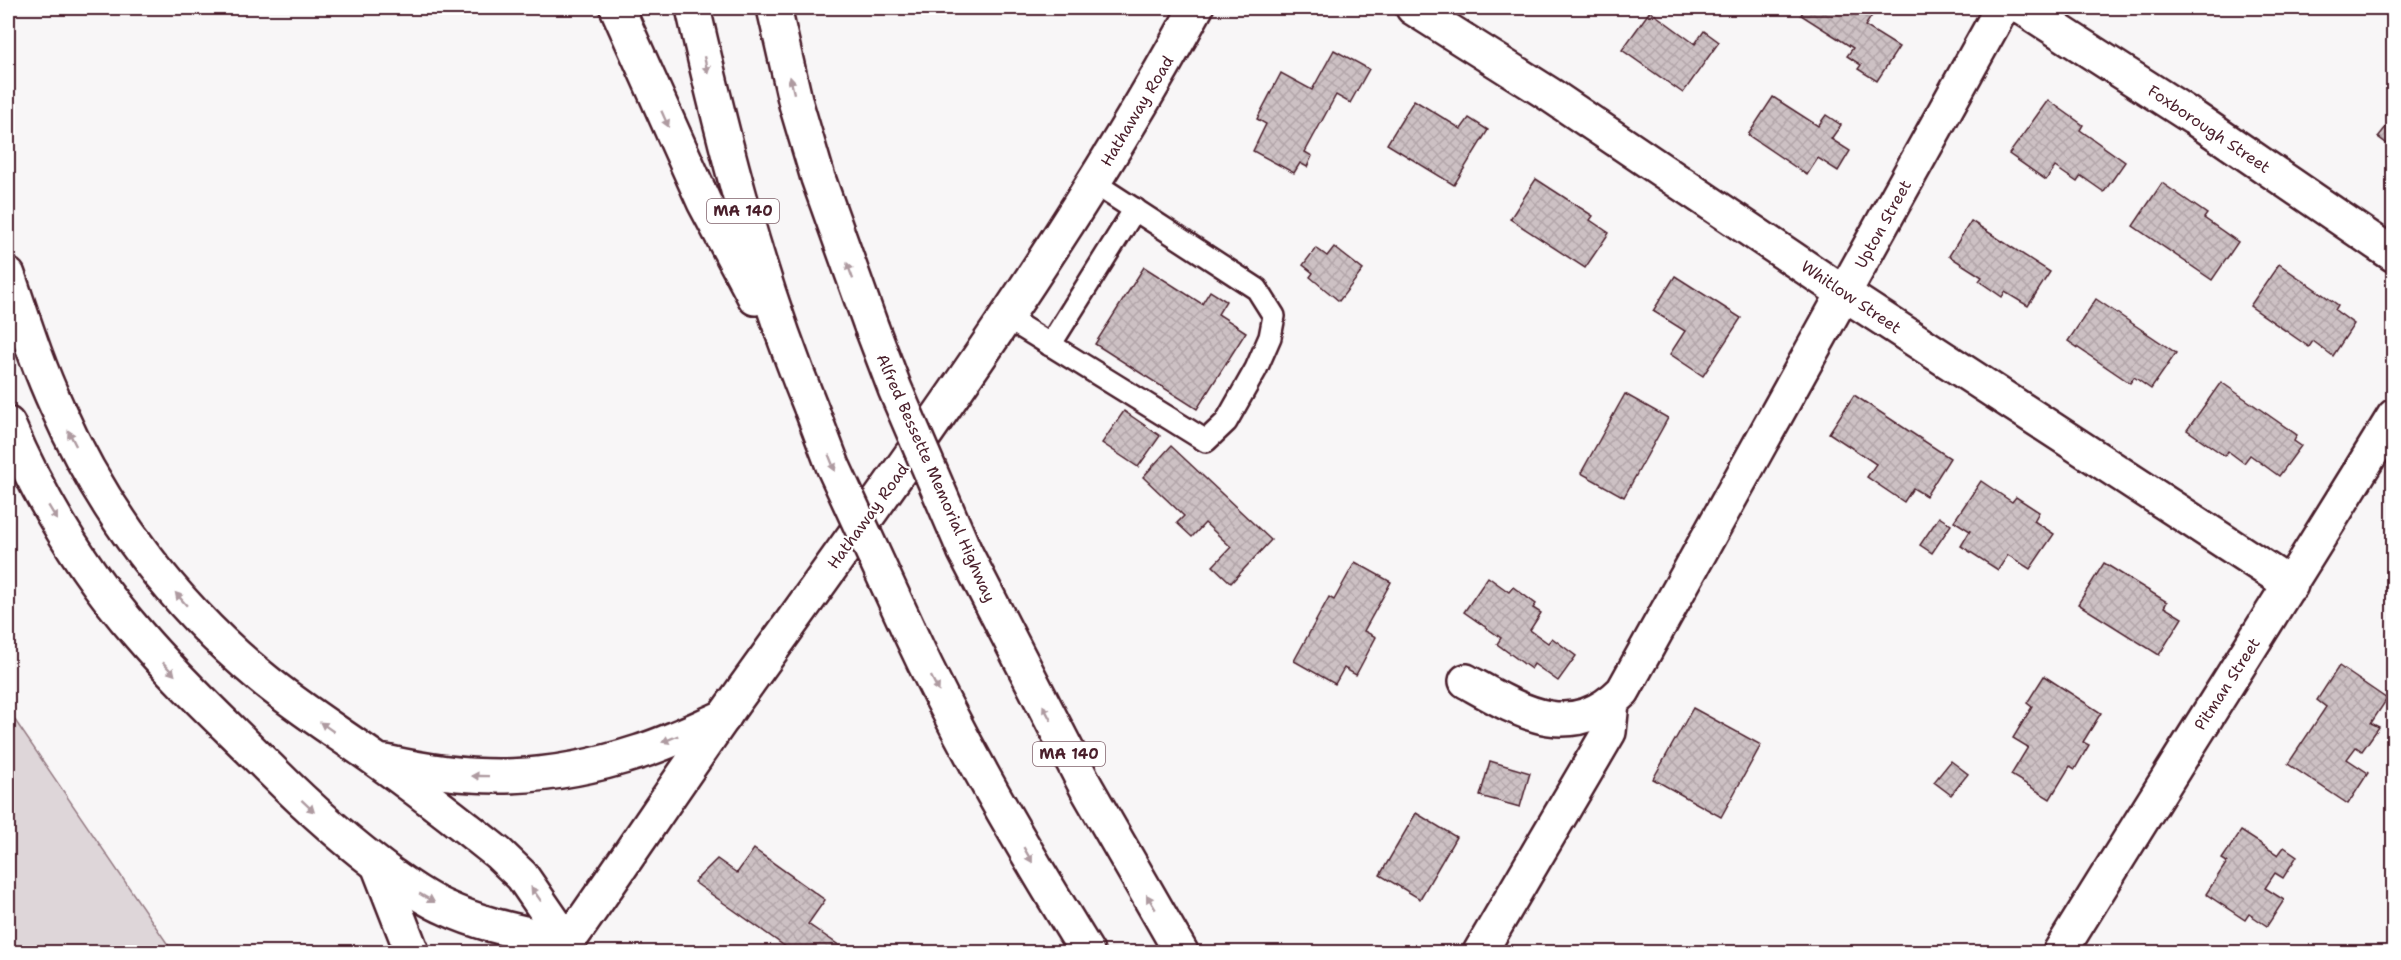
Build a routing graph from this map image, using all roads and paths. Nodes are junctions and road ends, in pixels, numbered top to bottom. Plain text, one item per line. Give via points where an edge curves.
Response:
1 (617, 8) edge
2 (693, 8) edge
3 (774, 8) edge
4 (1196, 8) edge
5 (1413, 8) edge
6 (2002, 8) edge
7 (2023, 8) edge
8 (1094, 183) junction
9 (1135, 209) junction
10 (2394, 255) edge
11 (8, 275) edge
12 (1845, 294) junction
13 (1007, 318) junction
14 (1050, 345) junction
15 (796, 371) junction
16 (2394, 416) edge
17 (8, 423) edge
18 (2291, 585) junction
19 (1466, 681) dead end
20 (1612, 702) junction
21 (724, 717) junction
22 (375, 760) junction
23 (378, 865) junction
24 (570, 950) edge
25 (412, 952) edge
26 (1087, 952) edge
27 (1181, 952) edge
28 (1480, 952) edge
29 (2060, 952) edge

1 -> 15 main road via 704,202
2 -> 15 main road, MA 140 via 736,185
27 -> 3 main road, Alfred Bessette Memorial Highway / MA 140, bridge via 1086,787 964,552 895,389 818,178
4 - 8 main road, Hathaway Road
5 - 12 main road, Whitlow Street via 1549,94
6 - 12 main road, Upton Street
7 - 10 main road, Foxborough Street via 2194,117
8 - 9 lane
8 - 13 main road, Hathaway Road
9 - 14 lane
9 - 14 lane via 1257,289 1274,316 1256,369 1226,422 1206,441
22 -> 11 main road via 260,676 185,604 152,565 117,516 57,409
12 - 18 main road, Whitlow Street
12 - 20 main road, Upton Street via 1623,691
13 - 14 lane
13 - 21 main road, Hathaway Road
15 -> 26 main road, MA 140, bridge via 833,466 957,728
16 - 18 main road, Pitman Street
17 -> 23 main road via 50,508 137,633 172,673 305,803
18 - 29 main road, Pitman Street
19 - 20 main road via 1521,711 1550,719 1591,714
20 - 28 main road via 1609,732
21 -> 22 main road via 642,751 553,773 458,776
21 - 24 main road, Hathaway Road
24 -> 22 main road via 522,876 498,853
23 -> 24 main road via 445,908
23 - 25 main road

